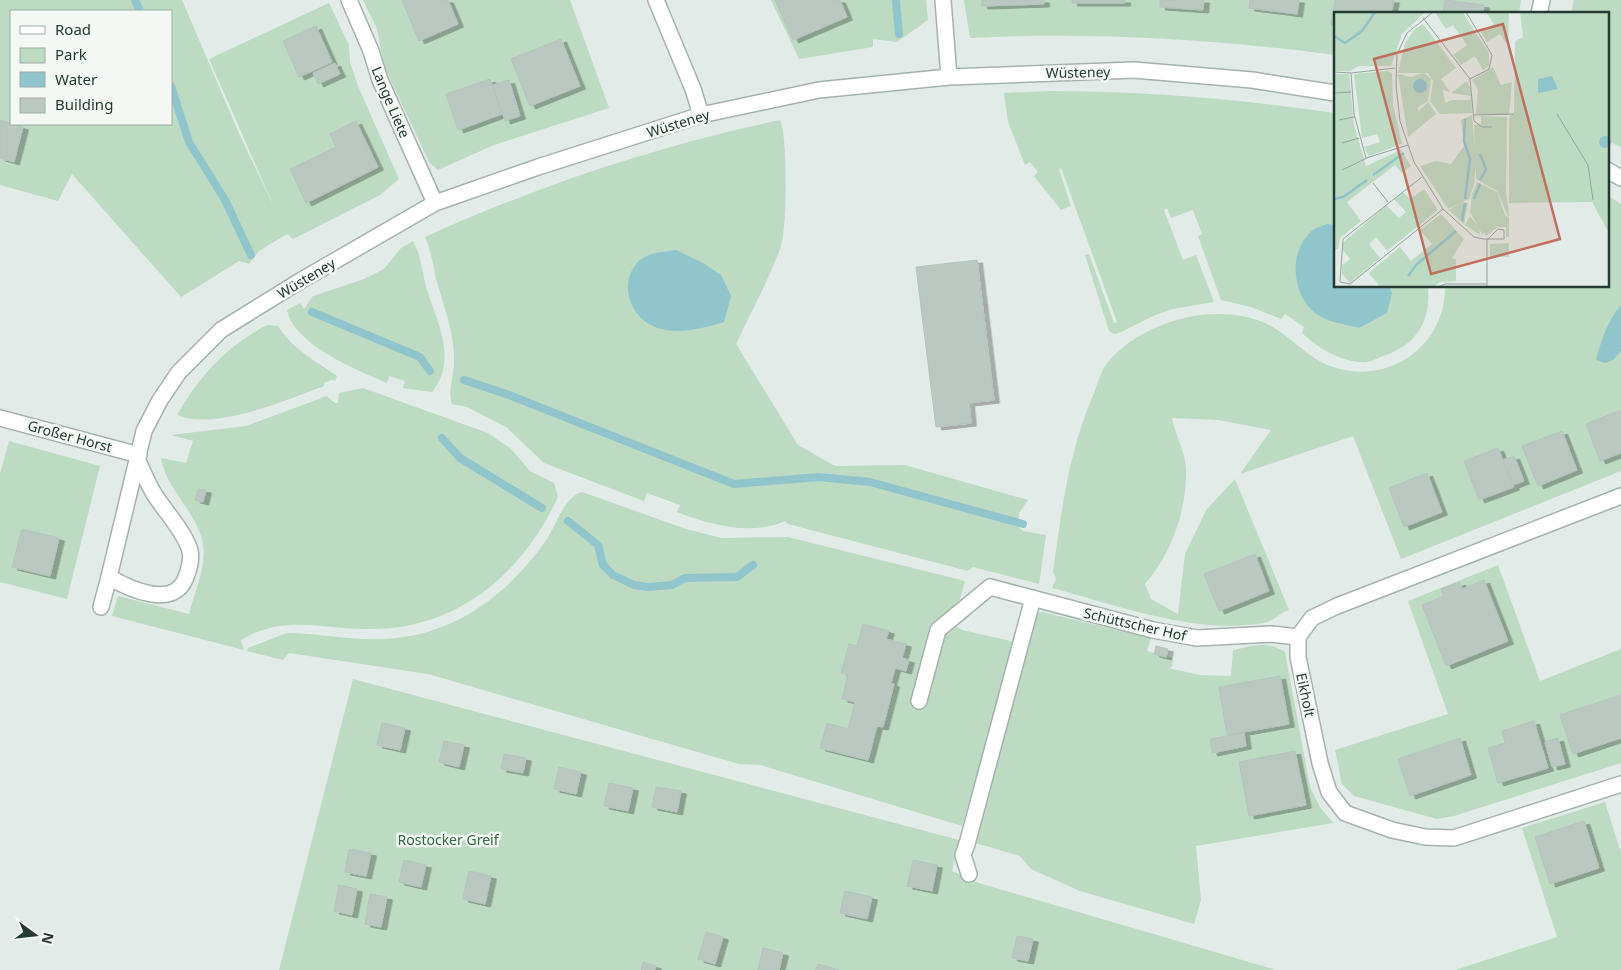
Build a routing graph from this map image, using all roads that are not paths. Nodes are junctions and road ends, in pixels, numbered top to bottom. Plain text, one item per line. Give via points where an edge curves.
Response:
1 (349, 0) edge
2 (656, 0) edge
3 (943, 0) edge
4 (949, 77) junction
5 (1334, 93) edge
6 (701, 115) junction
7 (1608, 171) edge
8 (1621, 178) edge
9 (435, 203) junction
10 (0, 418) edge
11 (139, 458) junction
12 (1621, 496) edge
13 (109, 577) junction
14 (1033, 598) junction
15 (101, 607) dead end
16 (1298, 637) junction
17 (919, 701) dead end
18 (1621, 784) edge
19 (969, 874) dead end

1 - 9 street, Lange Liete via 380,80
2 - 6 street via 694,89
3 - 4 street
4 - 5 street, Wüsteney via 1134,70 1244,79
4 - 6 street, Wüsteney via 819,90
6 - 9 street, Wüsteney
7 - 8 street
9 - 11 street, Wüsteney via 222,330 179,372 160,400 144,431
10 - 11 street, Großer Horst
11 - 13 street, Wüsteney
11 - 13 street via 153,492 190,550 189,570 177,591 167,594 141,592
12 - 16 street via 1337,606 1312,618
13 - 15 street, Wüsteney
14 - 16 street, Schüttscher Hof via 1152,630 1197,638 1271,634
14 - 17 street, Schüttscher Hof via 990,586 938,630
14 - 19 street via 966,844 964,855
16 - 18 street, Eikholt via 1298,658 1320,763 1329,792 1345,813 1392,830 1425,837 1454,838

